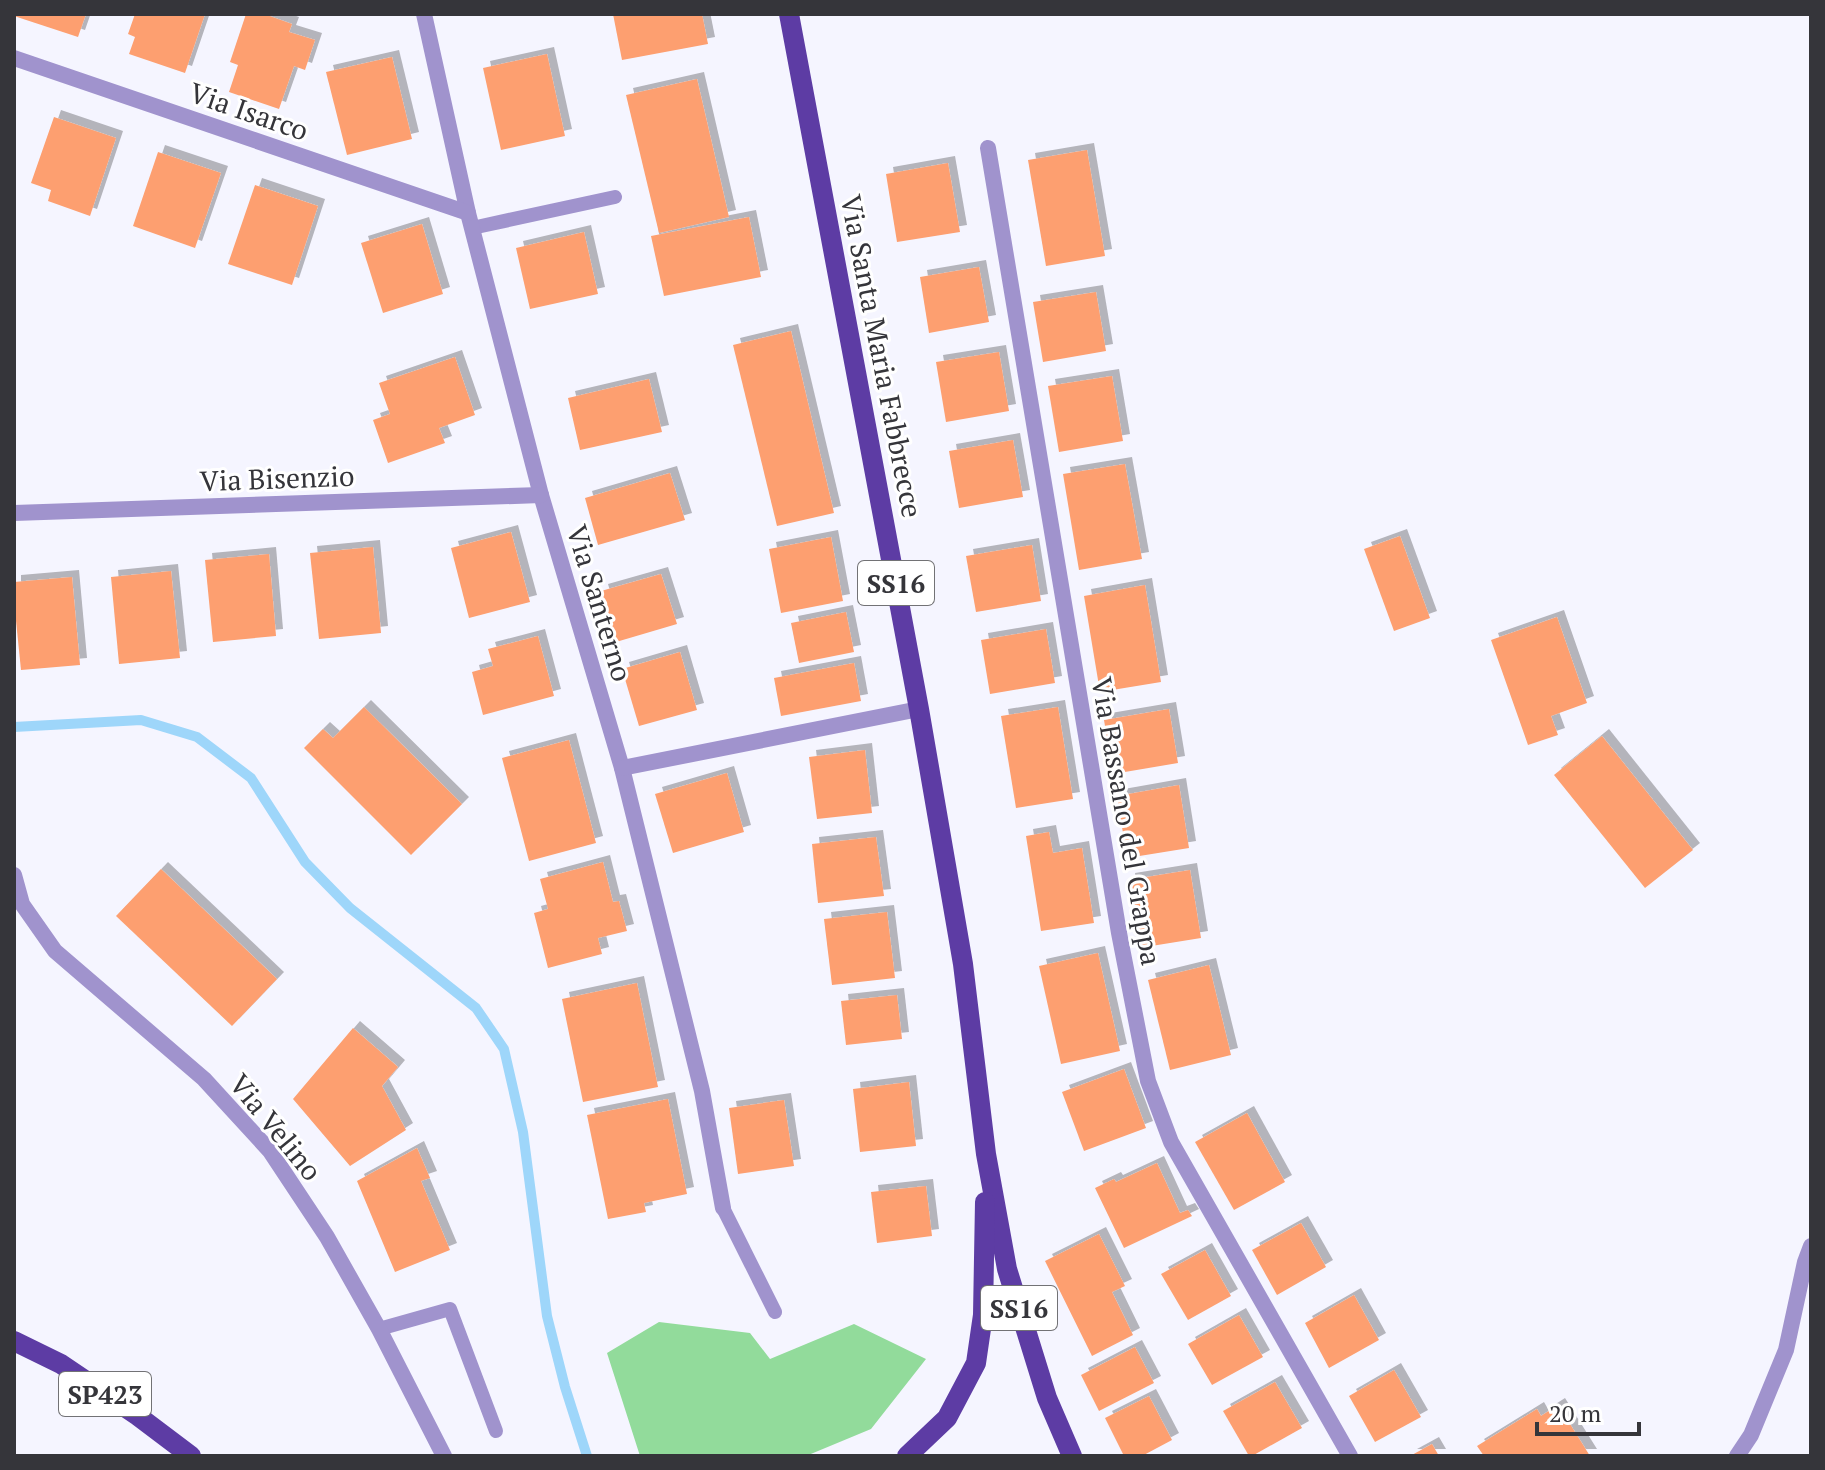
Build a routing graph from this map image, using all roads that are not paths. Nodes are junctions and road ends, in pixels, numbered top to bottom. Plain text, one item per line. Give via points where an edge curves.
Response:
1 (424, 14) edge
2 (789, 14) edge
3 (14, 58) edge
4 (988, 148) dead end
5 (615, 197) dead end
6 (470, 221) junction
7 (541, 495) junction
8 (14, 513) edge
9 (919, 709) junction
10 (622, 768) junction
11 (14, 875) edge
12 (986, 1154) junction
13 (723, 1208) joint
14 (1811, 1246) edge
15 (775, 1312) dead end
16 (379, 1329) junction
17 (14, 1341) edge
18 (496, 1431) dead end
19 (191, 1456) edge
20 (444, 1456) edge
21 (907, 1456) edge
22 (1072, 1456) edge
23 (1350, 1456) edge
24 (1737, 1456) edge

1 - 6 street, Via Santerno
2 - 9 main road, Via Santa Maria Fabbrecce / SS16
3 - 6 street, Via Isarco
4 - 23 street, Via Bassano del Grappa via 1148,1081 1171,1142
5 - 6 lane
6 - 7 street, Via Santerno
7 - 8 street, Via Bisenzio
7 - 10 street, Via Santerno
9 - 10 street
9 - 12 main road, Via Santa Maria Fabbrecce / SS16 via 963,964
10 - 13 street, Via Santerno via 702,1091
11 - 16 street, Via Velino via 22,904 55,951 204,1079 270,1151
12 - 21 main road, Via Santa Maria Fabbrecce via 983,1315 976,1363 947,1418
12 - 22 main road, Via Santa Maria Fabbrecce / SS16 via 1007,1269 1047,1398
13 - 15 lane
14 - 24 street via 1786,1350
16 - 18 lane via 450,1309
16 - 20 street, Via Velino
17 - 19 main road, SP423 via 61,1364

